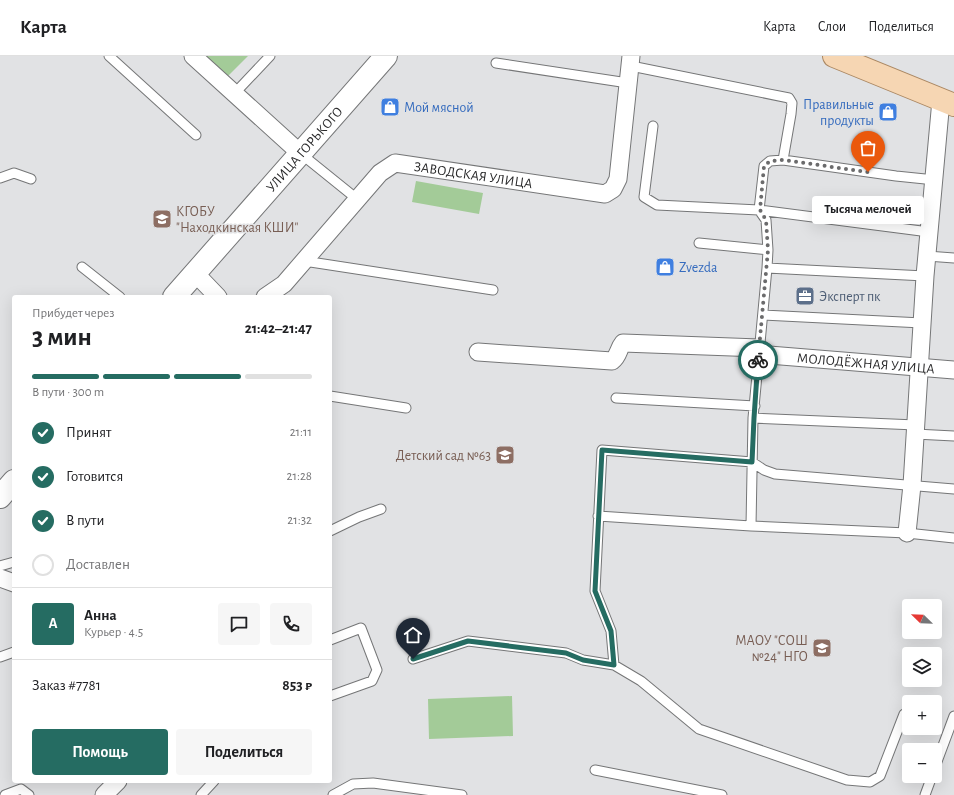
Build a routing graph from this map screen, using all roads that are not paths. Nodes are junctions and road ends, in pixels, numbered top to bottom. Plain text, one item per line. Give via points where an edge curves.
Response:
1 (109, 56) edge
2 (193, 56) edge
3 (270, 56) edge
4 (386, 56) edge
5 (834, 56) edge
6 (496, 63) dead end
7 (630, 68) edge
8 (234, 94) junction
9 (948, 103) edge
10 (653, 126) dead end
11 (196, 135) dead end
12 (300, 153) junction
13 (783, 160) junction
14 (0, 178) edge
15 (31, 179) dead end
16 (935, 180) junction
17 (357, 199) junction
18 (760, 210) junction
19 (929, 232) junction
20 (699, 243) dead end
21 (768, 250) junction
22 (927, 256) junction
23 (954, 258) edge
24 (304, 261) junction
25 (82, 267) dead end
26 (767, 268) junction
27 (195, 273) junction
28 (925, 276) junction
29 (493, 290) dead end
30 (117, 295) edge
31 (176, 295) edge
32 (216, 295) edge
33 (268, 295) edge
34 (763, 315) junction
35 (922, 323) junction
36 (759, 348) junction
37 (478, 352) dead end
38 (919, 367) junction
39 (954, 370) edge
40 (332, 396) edge
41 (616, 398) dead end
42 (754, 406) junction
43 (406, 408) dead end
44 (754, 418) junction
45 (915, 430) junction
46 (954, 436) edge
47 (752, 462) junction
48 (12, 483) edge
49 (912, 485) junction
50 (954, 489) edge
51 (0, 497) edge
52 (381, 509) dead end
53 (598, 516) junction
54 (751, 526) junction
55 (332, 530) edge
56 (907, 533) junction
57 (954, 538) edge
58 (12, 563) edge
59 (0, 566) edge
60 (0, 578) edge
61 (12, 582) edge
62 (332, 639) edge
63 (12, 653) edge
64 (0, 657) edge
65 (413, 659) dead end
66 (614, 665) junction
67 (332, 695) edge
68 (954, 716) edge
69 (902, 719) edge
70 (942, 749) edge
71 (596, 770) dead end
72 (116, 783) edge
73 (212, 783) edge
74 (929, 783) edge
75 (5, 795) edge
76 (29, 795) edge
77 (104, 795) edge
78 (201, 795) edge
79 (333, 795) edge
80 (462, 795) edge
81 (722, 795) edge
82 (925, 795) edge

1 - 11 lane
2 - 8 street
3 - 8 lane
4 - 12 main road, УЛИЦА ГОРЬКОГО
5 - 9 main road
6 - 7 lane
7 - 13 lane via 789,98 792,103 792,114
7 - 17 street, ЗАВОДСКАЯ УЛИЦА via 618,179 613,189 606,194 395,163 380,172
8 - 12 street
9 - 16 street
10 - 18 lane via 644,197 657,205
12 - 17 lane
12 - 27 main road, УЛИЦА ГОРЬКОГО
13 - 16 lane
13 - 18 lane via 770,161 764,166
14 - 15 lane via 14,174
16 - 19 street
17 - 24 street, ЗАВОДСКАЯ УЛИЦА
18 - 19 lane
18 - 21 lane via 766,220
19 - 22 street
20 - 21 lane
21 - 26 lane
22 - 23 lane
22 - 28 street
24 - 29 lane
24 - 33 street, ЗАВОДСКАЯ УЛИЦА via 284,284
25 - 30 lane
26 - 28 lane
26 - 34 lane
27 - 31 main road, УЛИЦА ГОРЬКОГО
27 - 32 street
28 - 35 street
34 - 35 lane
34 - 36 lane
35 - 38 street
36 - 37 street, МОЛОДЁЖНАЯ УЛИЦА via 623,343 612,361
36 - 38 street, МОЛОДЁЖНАЯ УЛИЦА via 769,355
36 - 42 lane
38 - 39 street, МОЛОДЁЖНАЯ УЛИЦА
38 - 45 street
40 - 43 lane
41 - 42 lane
42 - 44 lane
44 - 45 lane
44 - 47 lane
45 - 46 lane
45 - 49 street
47 - 49 lane via 775,474
47 - 53 lane via 602,450
47 - 54 lane
48 - 51 main road
49 - 50 lane
49 - 56 street
52 - 55 lane
53 - 54 lane
53 - 66 lane via 595,591 611,631
54 - 56 lane
56 - 57 lane
58 - 59 lane
60 - 61 street
62 - 67 lane via 361,628 377,670 372,681
63 - 64 lane
65 - 66 lane via 468,641 566,653 583,660
66 - 69 lane via 641,681 699,729 847,780 870,782 880,776
68 - 70 lane
71 - 81 lane
72 - 77 street
73 - 78 lane
74 - 82 lane
75 - 76 lane via 21,789
79 - 80 lane via 353,784 373,783

